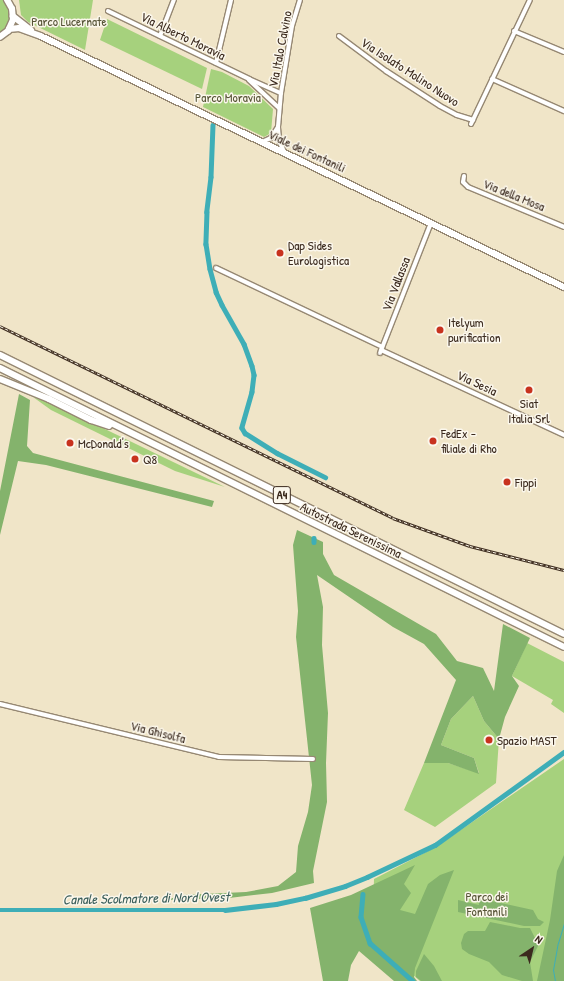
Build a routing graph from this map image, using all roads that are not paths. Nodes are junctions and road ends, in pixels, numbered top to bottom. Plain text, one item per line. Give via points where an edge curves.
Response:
1 (7, 0) edge
2 (174, 0) edge
3 (231, 0) edge
4 (300, 0) edge
5 (530, 0) edge
6 (11, 3) edge
7 (108, 11) dead end
8 (13, 16) junction
9 (9, 28) junction
10 (514, 31) junction
11 (41, 36) junction
12 (160, 36) junction
13 (339, 36) dead end
14 (0, 37) edge
15 (564, 52) edge
16 (216, 63) junction
17 (249, 79) junction
18 (492, 79) junction
19 (281, 93) junction
20 (280, 108) junction
21 (564, 111) edge
22 (278, 127) junction
23 (262, 142) junction
24 (284, 152) junction
25 (464, 176) dead end
26 (431, 223) junction
27 (564, 227) edge
28 (216, 268) dead end
29 (564, 287) edge
30 (381, 350) junction
31 (0, 355) edge
32 (0, 368) edge
33 (0, 380) edge
34 (128, 432) junction
35 (564, 435) edge
36 (564, 634) edge
37 (564, 647) edge
38 (0, 704) edge
39 (313, 759) dead end

1 - 6 main road
2 - 12 street
3 - 16 street
4 - 19 street, Via Italo Calvino via 292,26
5 - 10 street
6 - 8 main road
7 - 12 street, Via Alberto Moravia
8 - 9 main road
8 - 11 main road, Viale dei Fontanili
9 - 11 main road, Viale dei Fontanili via 19,28
9 - 14 main road
10 - 15 street
10 - 18 street
11 - 23 main road, Viale dei Fontanili
12 - 16 street, Via Alberto Moravia
13 - 18 street, Via Isolato Molino Nuovo via 440,106 472,122
16 - 17 street, Via Alberto Moravia
17 - 19 street, Via Alberto Moravia
17 - 20 street, Via Alberto Moravia
18 - 21 street
19 - 20 street, Via Italo Calvino
20 - 22 street, Via Italo Calvino
22 - 23 street via 272,138
22 - 24 street, Via Italo Calvino via 279,140
23 - 24 main road, Viale dei Fontanili
24 - 26 main road, Viale dei Fontanili
25 - 27 street, Via della Mosa via 463,182 468,187
26 - 29 main road, Viale dei Fontanili
26 - 30 street, Via Vallassa
28 - 30 street, Via Sesia
30 - 35 street, Via Sesia
31 - 36 highway, Autostrada Serenissima / A4
32 - 34 highway, Autostrada Serenissima / A4
33 - 34 highway via 49,399 91,420
34 - 37 highway, Autostrada Serenissima / A4
38 - 39 street, Via Ghisolfa via 219,757

